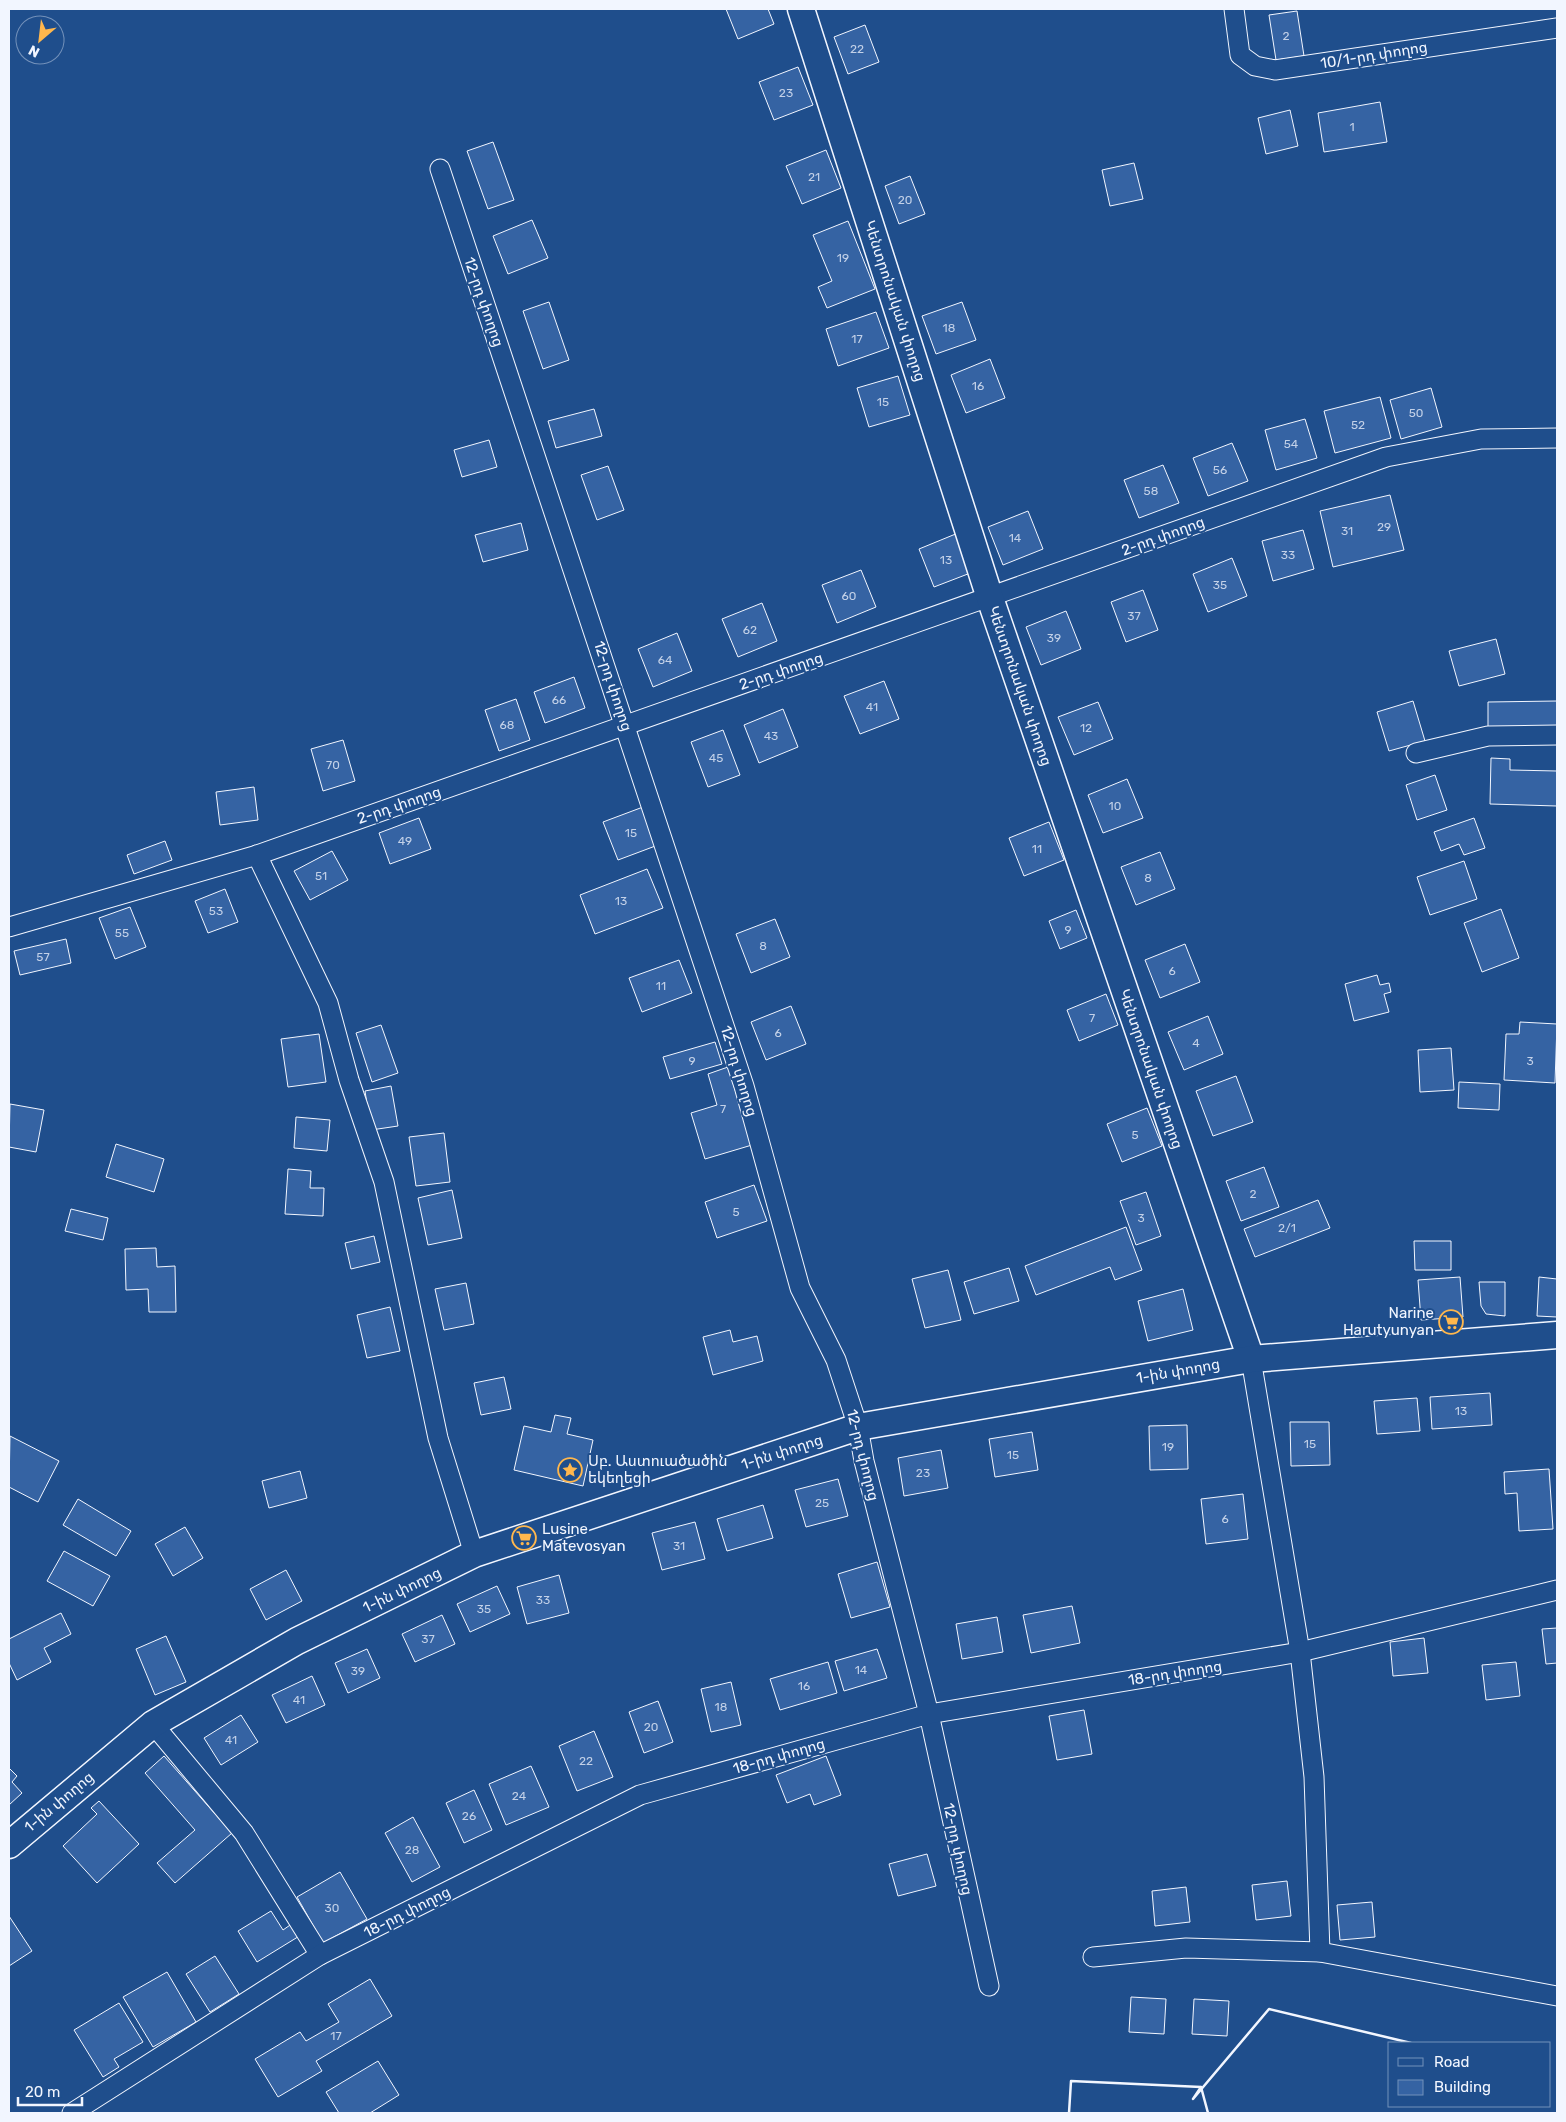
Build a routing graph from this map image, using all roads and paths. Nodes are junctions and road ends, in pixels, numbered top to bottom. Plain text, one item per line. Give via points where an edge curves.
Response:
1 (801, 9) edge
2 (1234, 9) edge
3 (1557, 28) edge
4 (440, 169) dead end
5 (1557, 438) edge
6 (990, 598) junction
7 (626, 725) junction
8 (1557, 735) edge
9 (1416, 754) dead end
10 (257, 855) junction
11 (9, 927) edge
12 (1557, 1335) edge
13 (1251, 1358) junction
14 (858, 1427) junction
15 (474, 1554) junction
16 (1557, 1590) edge
17 (1300, 1652) junction
18 (929, 1714) junction
19 (153, 1724) junction
20 (9, 1845) edge
21 (1320, 1952) junction
22 (320, 1956) junction
23 (1093, 1957) dead end
24 (989, 1986) dead end
25 (1557, 1996) edge
26 (72, 2113) edge

1 - 6 main road, Կենտրոնական փողոց
2 - 3 street, 10/1-րդ փողոց via 1240,55 1255,66 1275,70
4 - 7 street, 12-րդ փողոց
5 - 6 street, 2-րդ փողոց via 1480,439 1386,457
6 - 7 street, 2-րդ փողոց
6 - 13 main road, Կենտրոնական փողոց
7 - 10 street, 2-րդ փողոց
7 - 14 street, 12-րդ փողոց via 744,1086 800,1288 836,1360
8 - 9 street via 1488,736
10 - 11 street, 2-րդ փողոց
10 - 15 street via 328,1003 349,1080 384,1182 438,1438
12 - 13 main road, 1-ին փողոց
13 - 14 main road, 1-ին փողոց
13 - 17 street
14 - 15 main road, 1-ին փողոց
14 - 18 street, 12-րդ փողոց
15 - 19 main road, 1-ին փողոց via 297,1641
16 - 17 street, 18-րդ փողոց
17 - 18 street, 18-րդ փողոց
17 - 21 street via 1314,1777
18 - 22 street, 18-րդ փողոց via 640,1795
18 - 24 street, 12-րդ փողոց
19 - 20 main road, 1-ին փողոց
19 - 22 street via 244,1833
21 - 23 street via 1186,1948
21 - 25 street
22 - 26 street, 18-րդ փողոց

